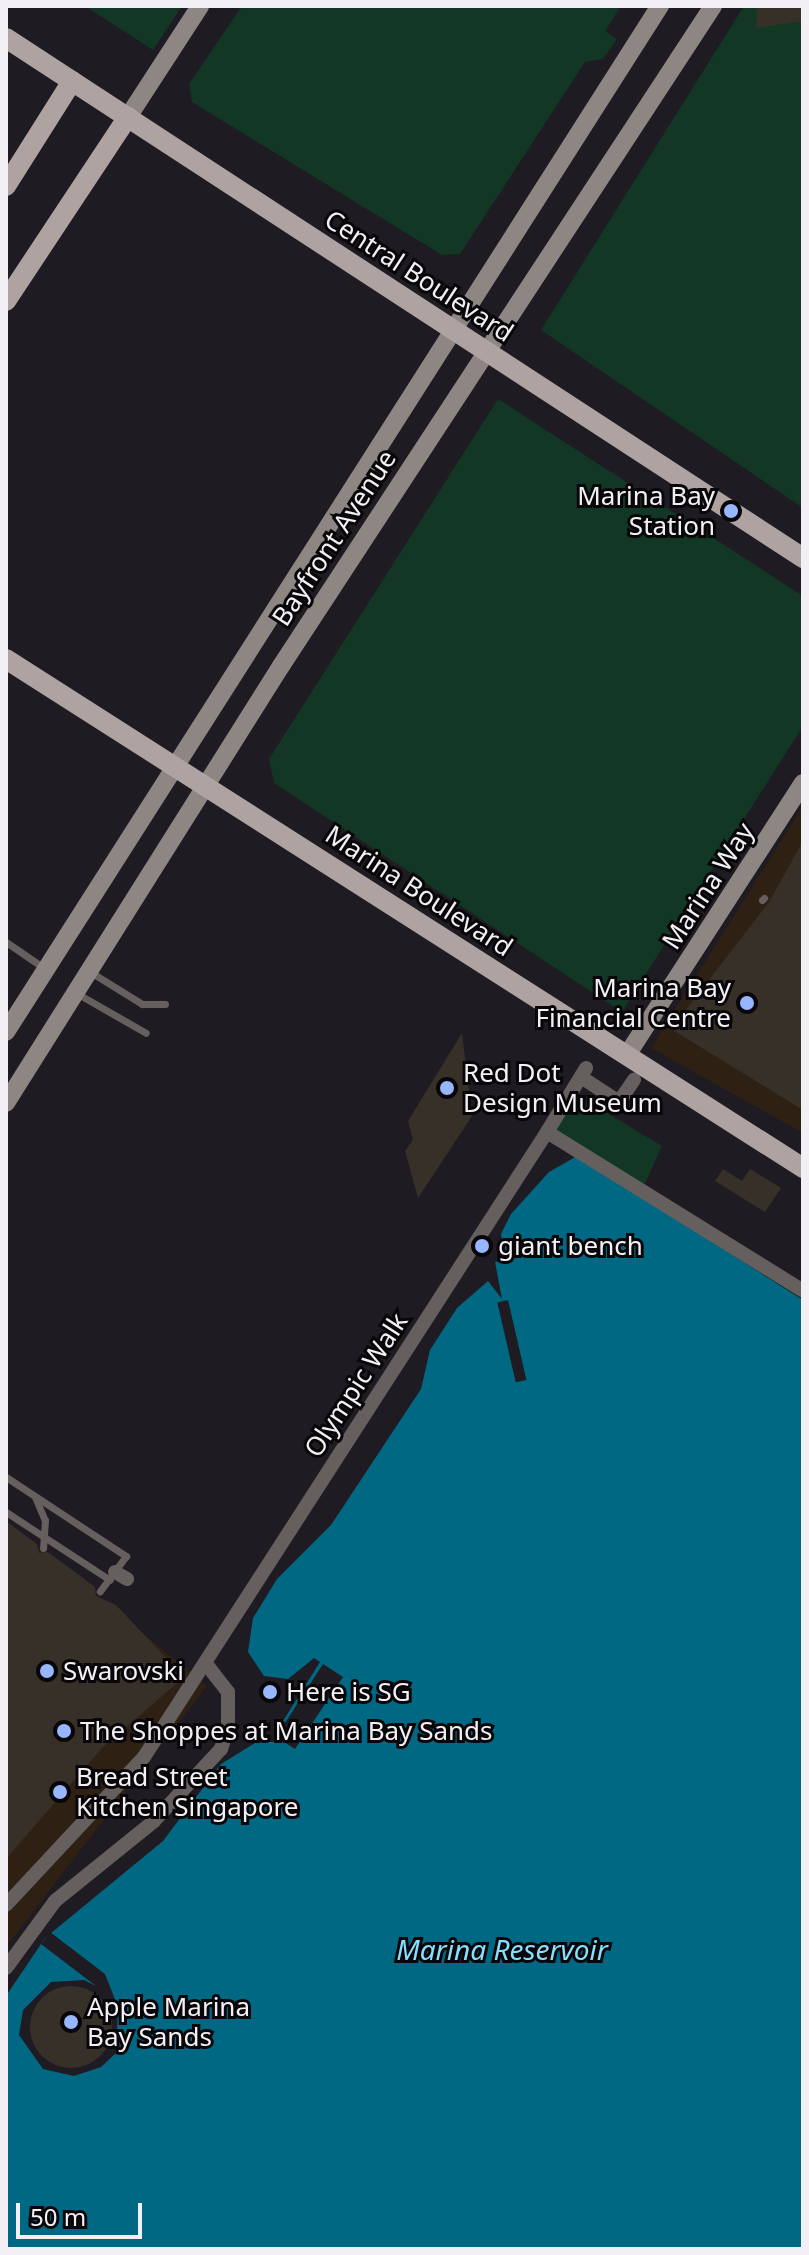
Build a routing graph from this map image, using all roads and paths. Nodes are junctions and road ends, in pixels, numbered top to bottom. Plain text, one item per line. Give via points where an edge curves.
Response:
1 (200, 6) edge
2 (660, 6) edge
3 (713, 6) edge
4 (6, 38) edge
5 (72, 81) junction
6 (128, 117) junction
7 (6, 186) edge
8 (6, 301) edge
9 (453, 330) junction
10 (487, 351) junction
11 (803, 558) edge
12 (6, 659) edge
13 (173, 764) junction
14 (803, 783) edge
15 (206, 785) junction
16 (6, 942) edge
17 (48, 970) junction
18 (92, 973) junction
19 (78, 994) junction
20 (165, 1004) dead end
21 (6, 1032) edge
22 (146, 1033) dead end
23 (627, 1055) junction
24 (634, 1080) dead end
25 (6, 1103) edge
26 (547, 1132) junction
27 (803, 1168) edge
28 (803, 1291) edge
29 (6, 1477) edge
30 (34, 1495) junction
31 (6, 1512) edge
32 (45, 1538) junction
33 (43, 1548) dead end
34 (117, 1577) junction
35 (100, 1591) dead end
36 (206, 1664) junction
37 (6, 1905) edge
38 (6, 1968) edge

1 - 6 main road
2 - 9 main road, Bayfront Avenue
3 - 10 main road, Bayfront Avenue
4 - 5 main road, Central Boulevard
5 - 6 main road, Central Boulevard
5 - 7 main road
6 - 8 main road
6 - 9 main road, Central Boulevard
9 - 10 main road, Central Boulevard
9 - 13 main road, Bayfront Avenue
10 - 11 main road, Central Boulevard
10 - 15 main road, Bayfront Avenue
12 - 13 main road, Marina Boulevard
13 - 15 main road, Marina Boulevard
13 - 17 main road, Bayfront Avenue
14 - 23 main road, Marina Way
15 - 18 main road, Bayfront Avenue
15 - 23 main road, Marina Boulevard
16 - 17 lane
17 - 21 main road, Bayfront Avenue
18 - 19 main road, Bayfront Avenue
18 - 20 lane via 142,1004
19 - 22 lane
19 - 25 main road, Bayfront Avenue
23 - 27 main road, Marina Boulevard
24 - 26 street, Olympic Walk via 619,1102 583,1072
26 - 28 street
26 - 36 street, Olympic Walk
29 - 30 lane
30 - 32 lane
30 - 34 lane via 124,1554
31 - 32 lane
32 - 33 lane
32 - 34 lane
34 - 35 lane
36 - 37 street, Olympic Walk via 144,1757
36 - 38 street via 228,1692 228,1728 221,1749 154,1821 55,1901

